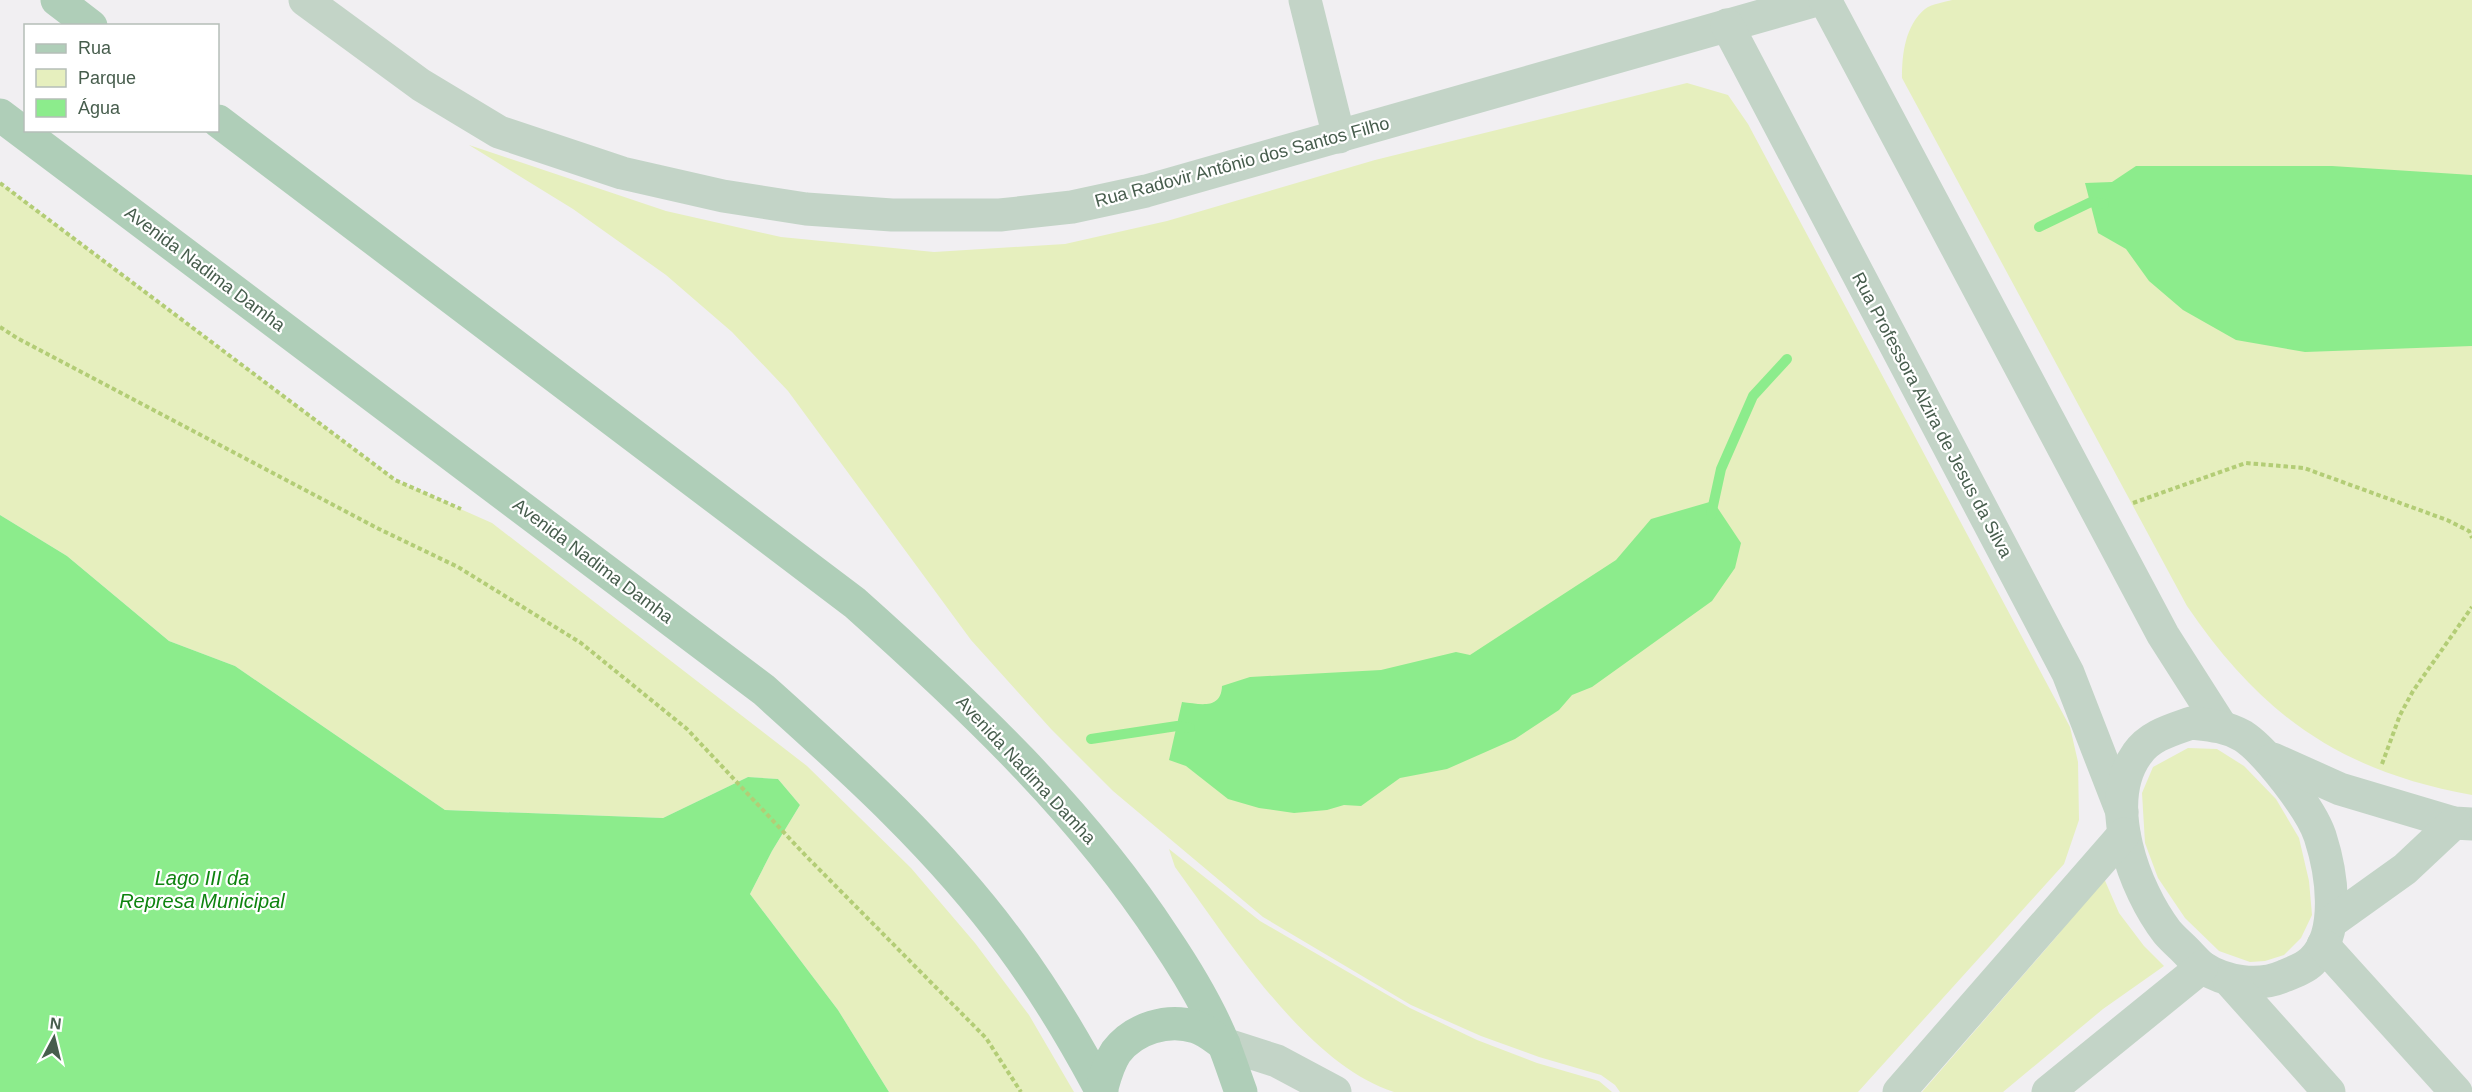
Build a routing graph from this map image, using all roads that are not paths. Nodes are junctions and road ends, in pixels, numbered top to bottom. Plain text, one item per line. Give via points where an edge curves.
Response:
1 (57, 0) edge
2 (305, 0) edge
3 (1305, 0) edge
4 (1817, 0) edge
5 (1825, 0) edge
6 (88, 24) edge
7 (1727, 25) junction
8 (0, 115) edge
9 (219, 122) edge
10 (1339, 136) junction
11 (2222, 726) junction
12 (2260, 753) junction
13 (2123, 823) junction
14 (2463, 824) edge
15 (2327, 933) junction
16 (2215, 973) junction
17 (1224, 1044) junction
18 (1102, 1092) edge
19 (1241, 1092) edge
20 (1335, 1092) edge
21 (1899, 1092) edge
22 (2048, 1092) edge
23 (2329, 1092) edge
24 (2456, 1092) edge

1 - 6 main road
2 - 10 street, Rua Radovir Antônio dos Santos Filho via 421,85 499,132 622,173 723,196 806,209 1000,215 1072,207 1146,191
3 - 10 street
4 - 7 street, Rua Radovir Antônio dos Santos Filho
5 - 11 street via 2163,635
7 - 10 street, Rua Radovir Antônio dos Santos Filho
7 - 13 street, Rua Professora Alzira de Jesus da Silva via 2068,673
8 - 18 main road, Avenida Nadima Damha via 764,690 838,756 920,838 980,906 1044,993
9 - 17 main road, Avenida Nadima Damha via 855,603 942,681 1026,766 1117,871 1179,960
11 - 12 street via 2244,737
11 - 13 street via 2190,723 2161,733 2137,753 2123,781
12 - 14 street via 2340,789
12 - 15 street via 2294,791 2319,834 2330,880
13 - 16 street, Rua Professora Alzira de Jesus da Silva via 2143,890 2167,932
13 - 21 street
14 - 15 street
15 - 16 street via 2313,960 2271,982
15 - 24 street
16 - 22 street
16 - 23 street
17 - 18 main road via 1197,1027 1180,1024 1148,1028 1130,1038 1117,1052 1107,1069
17 - 19 main road, Avenida Nadima Damha
17 - 20 street via 1277,1061

